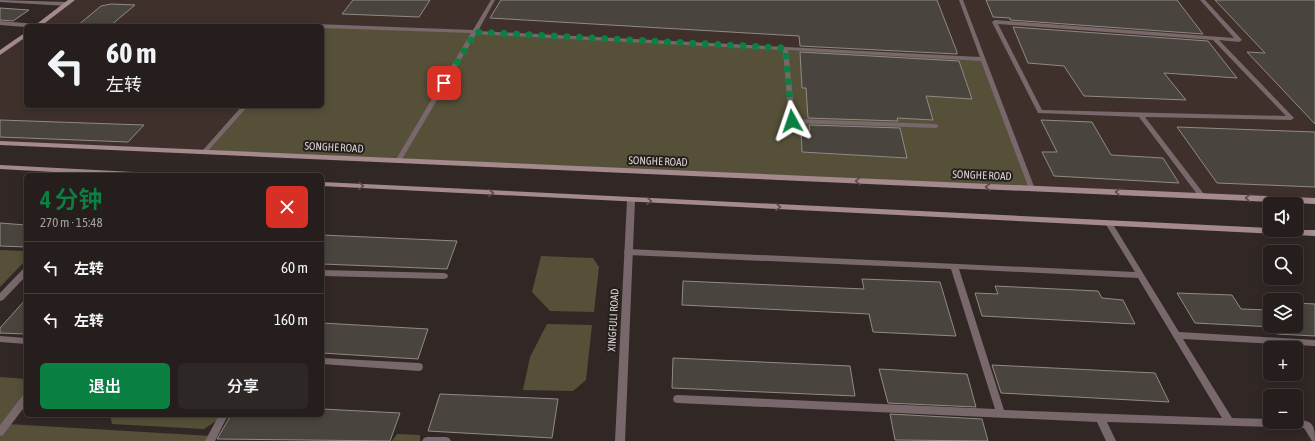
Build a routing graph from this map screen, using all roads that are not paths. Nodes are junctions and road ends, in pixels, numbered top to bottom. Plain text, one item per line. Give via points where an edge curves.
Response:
1 (0, 0) edge
2 (493, 0) edge
3 (960, 0) edge
4 (1202, 0) edge
5 (70, 2) edge
6 (0, 24) edge
7 (40, 24) edge
8 (24, 25) edge
9 (324, 26) edge
10 (476, 32) junction
11 (24, 35) edge
12 (1214, 38) junction
13 (785, 48) junction
14 (0, 53) edge
15 (983, 59) junction
16 (243, 108) edge
17 (1141, 115) junction
18 (936, 126) dead end
19 (0, 143) edge
20 (205, 151) junction
21 (398, 161) junction
22 (0, 167) edge
23 (100, 173) edge
24 (324, 184) edge
25 (1032, 189) junction
26 (1202, 196) junction
27 (631, 200) junction
28 (1315, 201) edge
29 (1109, 223) junction
30 (1315, 233) edge
31 (628, 252) junction
32 (954, 266) junction
33 (324, 272) edge
34 (24, 273) edge
35 (1140, 275) junction
36 (444, 276) dead end
37 (0, 298) edge
38 (1177, 335) junction
39 (0, 339) edge
40 (24, 341) edge
41 (1315, 343) edge
42 (324, 361) edge
43 (419, 367) dead end
44 (677, 399) dead end
45 (24, 401) edge
46 (1002, 413) junction
47 (223, 417) edge
48 (1100, 418) junction
49 (1229, 422) junction
50 (0, 432) edge
51 (1315, 438) edge
52 (210, 441) edge
53 (427, 441) edge
54 (446, 441) edge
55 (620, 441) edge
56 (1110, 441) edge

1 - 5 street
2 - 10 lane
3 - 15 lane
4 - 12 lane via 1239,40
5 - 7 main road
6 - 8 street
9 - 10 lane
10 - 13 lane
10 - 21 lane
11 - 14 main road
12 - 17 lane via 1291,118
12 - 17 lane via 995,22 1040,112
13 - 15 lane
13 - 18 lane via 792,121
15 - 25 lane
16 - 20 lane
17 - 26 lane
19 - 20 main road, SONGHE ROAD
20 - 21 main road, SONGHE ROAD
25 -> 21 main road, SONGHE ROAD
22 - 23 main road
24 -> 27 main road
26 -> 25 main road, SONGHE ROAD
28 -> 26 main road, SONGHE ROAD
27 -> 29 main road
27 - 31 street, XINGFULI ROAD
29 - 30 main road
29 - 35 lane
31 - 32 lane
31 - 55 street, XINGFULI ROAD
32 - 35 lane
32 - 46 lane
33 - 36 lane
34 - 37 lane
35 - 38 lane
38 - 41 lane
38 - 49 lane
39 - 40 lane
42 - 43 lane
44 - 46 lane
45 - 50 lane
46 - 48 lane
47 - 52 lane
48 - 49 lane
48 - 56 lane
49 - 51 lane via 1306,424
53 - 54 lane

